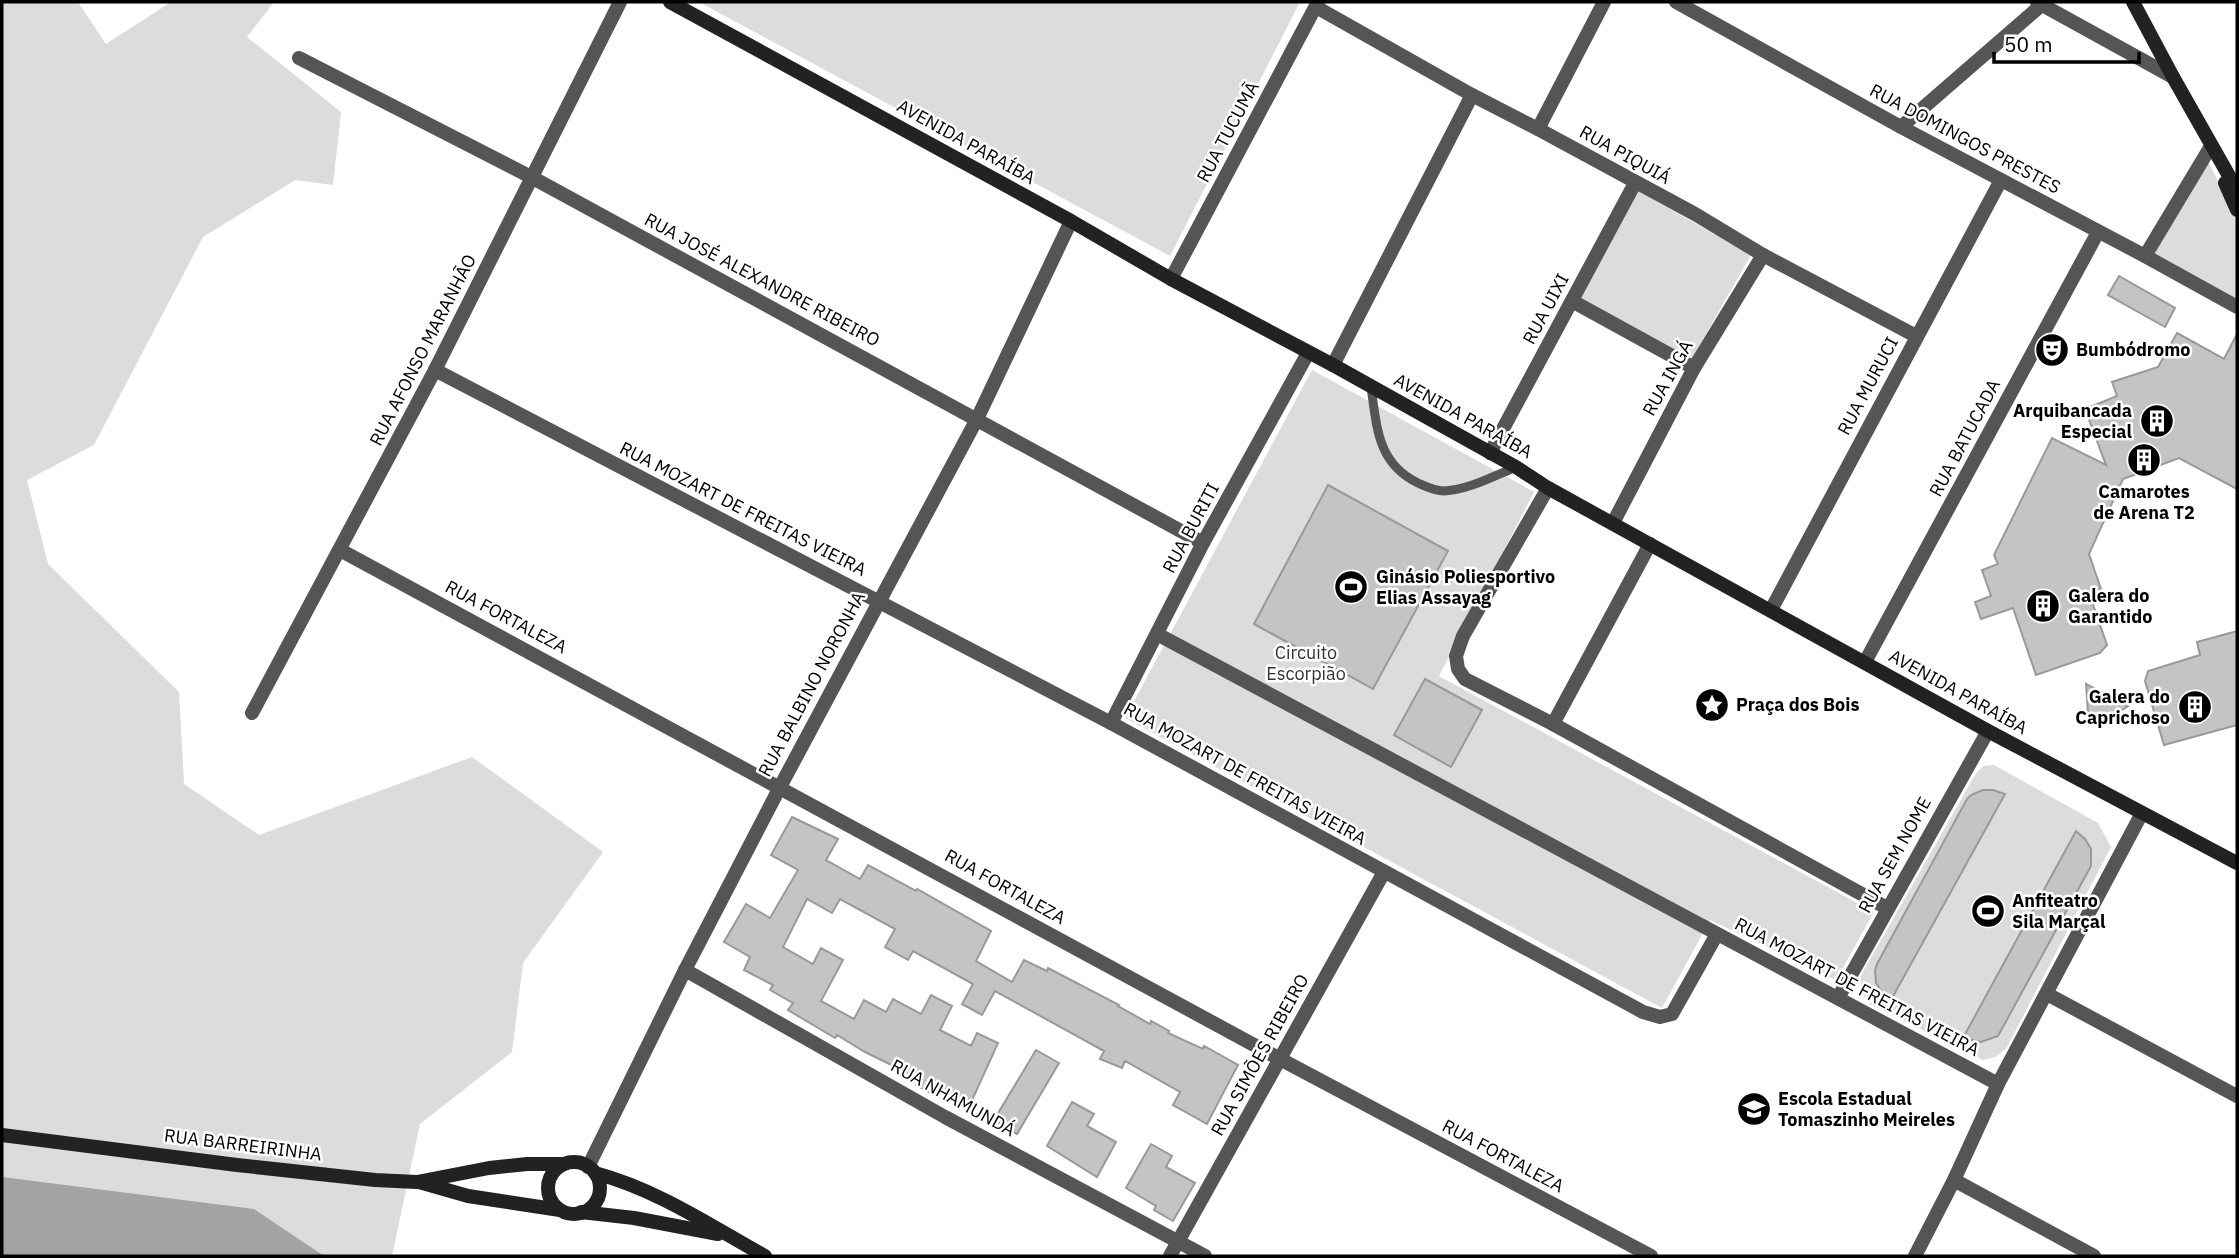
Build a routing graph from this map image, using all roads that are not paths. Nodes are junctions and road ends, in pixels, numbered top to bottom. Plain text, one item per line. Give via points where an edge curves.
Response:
1 (620, 2) edge
2 (670, 2) edge
3 (1604, 2) edge
4 (1676, 2) edge
5 (2133, 2) edge
6 (2041, 3) edge
7 (1317, 5) edge
8 (299, 58) dead end
9 (2172, 77) junction
10 (1472, 96) junction
11 (1901, 127) junction
12 (1538, 129) junction
13 (2211, 146) junction
14 (533, 178) junction
15 (2001, 180) junction
16 (1635, 183) junction
17 (2237, 190) edge
18 (2237, 210) edge
19 (1071, 221) junction
20 (2098, 232) junction
21 (1763, 255) junction
22 (2145, 256) junction
23 (1171, 279) junction
24 (1572, 301) junction
25 (2237, 307) edge
26 (1916, 336) junction
27 (1308, 353) junction
28 (1333, 365) junction
29 (1694, 368) junction
30 (435, 370) junction
31 (1371, 387) junction
32 (977, 419) junction
33 (1490, 453) junction
34 (1516, 467) junction
35 (1549, 488) junction
36 (1613, 523) junction
37 (1203, 543) junction
38 (1650, 544) junction
39 (340, 550) junction
40 (878, 601) junction
41 (1771, 610) junction
42 (1157, 634) junction
43 (1866, 662) junction
44 (252, 713) dead end
45 (1111, 723) junction
46 (1553, 724) junction
47 (1988, 731) junction
48 (780, 787) junction
49 (2141, 813) junction
50 (2237, 863) edge
51 (1384, 872) junction
52 (1887, 908) junction
53 (1717, 934) junction
54 (685, 970) junction
55 (2047, 994) junction
56 (1838, 999) junction
57 (1280, 1059) junction
58 (1998, 1084) junction
59 (2237, 1096) edge
60 (2, 1135) edge
61 (562, 1164) junction
62 (592, 1170) junction
63 (1954, 1180) junction
64 (418, 1182) junction
65 (560, 1210) junction
66 (581, 1212) junction
67 (730, 1237) junction
68 (1178, 1241) junction
69 (765, 1256) edge
70 (1170, 1256) edge
71 (1205, 1256) edge
72 (1651, 1256) edge
73 (1915, 1256) edge
74 (2094, 1256) edge

1 - 14 street, RUA AFONSO MARANHÃO
2 - 19 street, AVENIDA PARAÍBA
3 - 12 street
4 - 11 street, RUA DOMINGOS PRESTES
5 - 9 street
6 - 9 street
6 - 11 street
7 - 10 street, RUA PIQUIÁ
7 - 23 street, RUA TUCUMÃ
8 - 14 street, RUA JOSÉ ALEXANDRE RIBEIRO
9 - 13 street
10 - 12 street, RUA PIQUIÁ
10 - 28 street
11 - 15 street, RUA DOMINGOS PRESTES
12 - 16 street, RUA PIQUIÁ
13 - 17 street
13 - 18 street
13 - 22 street
14 - 30 street, RUA AFONSO MARANHÃO
14 - 32 street, RUA JOSÉ ALEXANDRE RIBEIRO
15 - 20 street, RUA DOMINGOS PRESTES
15 - 26 street, RUA MURUCI
16 - 21 street, RUA PIQUIÁ
16 - 24 street, RUA UIXI
19 - 23 street, AVENIDA PARAÍBA
19 - 32 street, RUA BALBINO NORONHA
20 - 22 street, RUA DOMINGOS PRESTES
20 - 43 street, RUA BATUCADA
21 - 26 street, RUA PIQUIÁ
21 - 29 street, RUA INGÁ
22 - 25 street, RUA DOMINGOS PRESTES
23 - 27 street, AVENIDA PARAÍBA
24 - 29 street
24 - 33 street, RUA UIXI
26 - 41 street, RUA MURUCI
27 - 28 street, AVENIDA PARAÍBA
27 - 37 street, RUA BURITI
28 - 31 street, AVENIDA PARAÍBA
29 - 36 street, RUA INGÁ
30 - 39 street, RUA AFONSO MARANHÃO
30 - 40 street, RUA MOZART DE FREITAS VIEIRA
31 - 33 street, AVENIDA PARAÍBA
31 - 34 lane via 1384,450 1393,465 1410,478 1431,489 1448,490
32 - 37 street, RUA JOSÉ ALEXANDRE RIBEIRO
32 - 40 street, RUA BALBINO NORONHA
33 - 34 street, AVENIDA PARAÍBA
34 - 35 street, AVENIDA PARAÍBA
35 - 36 street, AVENIDA PARAÍBA
35 - 46 street via 1473,617 1456,656 1465,679
36 - 38 street, AVENIDA PARAÍBA
37 - 42 street, RUA BURITI
38 - 41 street, AVENIDA PARAÍBA
38 - 46 street
39 - 44 street, RUA AFONSO MARANHÃO
39 - 48 street, RUA FORTALEZA
40 - 45 street, RUA MOZART DE FREITAS VIEIRA
40 - 48 street, RUA BALBINO NORONHA
41 - 43 street, AVENIDA PARAÍBA
42 - 45 street, RUA BURITI
42 - 53 street
43 - 47 street, AVENIDA PARAÍBA
45 - 51 street, RUA MOZART DE FREITAS VIEIRA
46 - 52 street
47 - 49 street, AVENIDA PARAÍBA
47 - 52 street, RUA SEM NOME
48 - 54 street, RUA BALBINO NORONHA
48 - 57 street, RUA FORTALEZA
49 - 50 street, AVENIDA PARAÍBA
49 - 55 street
51 - 53 street, RUA MOZART DE FREITAS VIEIRA via 1660,1017 1675,1012
51 - 57 street, RUA SIMÕES RIBEIRO
52 - 56 street, RUA SEM NOME
53 - 56 street, RUA MOZART DE FREITAS VIEIRA
54 - 62 street, RUA BALBINO NORONHA
54 - 68 street, RUA NHAMUNDÁ via 945,1117
55 - 58 street
55 - 59 street
56 - 58 street, RUA MOZART DE FREITAS VIEIRA
57 - 68 street, RUA SIMÕES RIBEIRO
57 - 72 street, RUA FORTALEZA
58 - 63 street
60 - 64 street, RUA BARREIRINHA
61 - 62 street, RUA BARREIRINHA via 580,1163
61 - 64 street, RUA BARREIRINHA via 489,1168
61 - 65 street via 554,1171 548,1192
62 - 66 street via 599,1191 590,1208
62 - 67 street, RUA BARREIRINHA via 645,1189
63 - 73 street
63 - 74 street
64 - 65 street, RUA BARREIRINHA via 477,1198
65 - 66 street, RUA BARREIRINHA
66 - 67 street, RUA BARREIRINHA
67 - 69 street, RUA BARREIRINHA
68 - 70 street, RUA SIMÕES RIBEIRO
68 - 71 street, RUA NHAMUNDÁ

